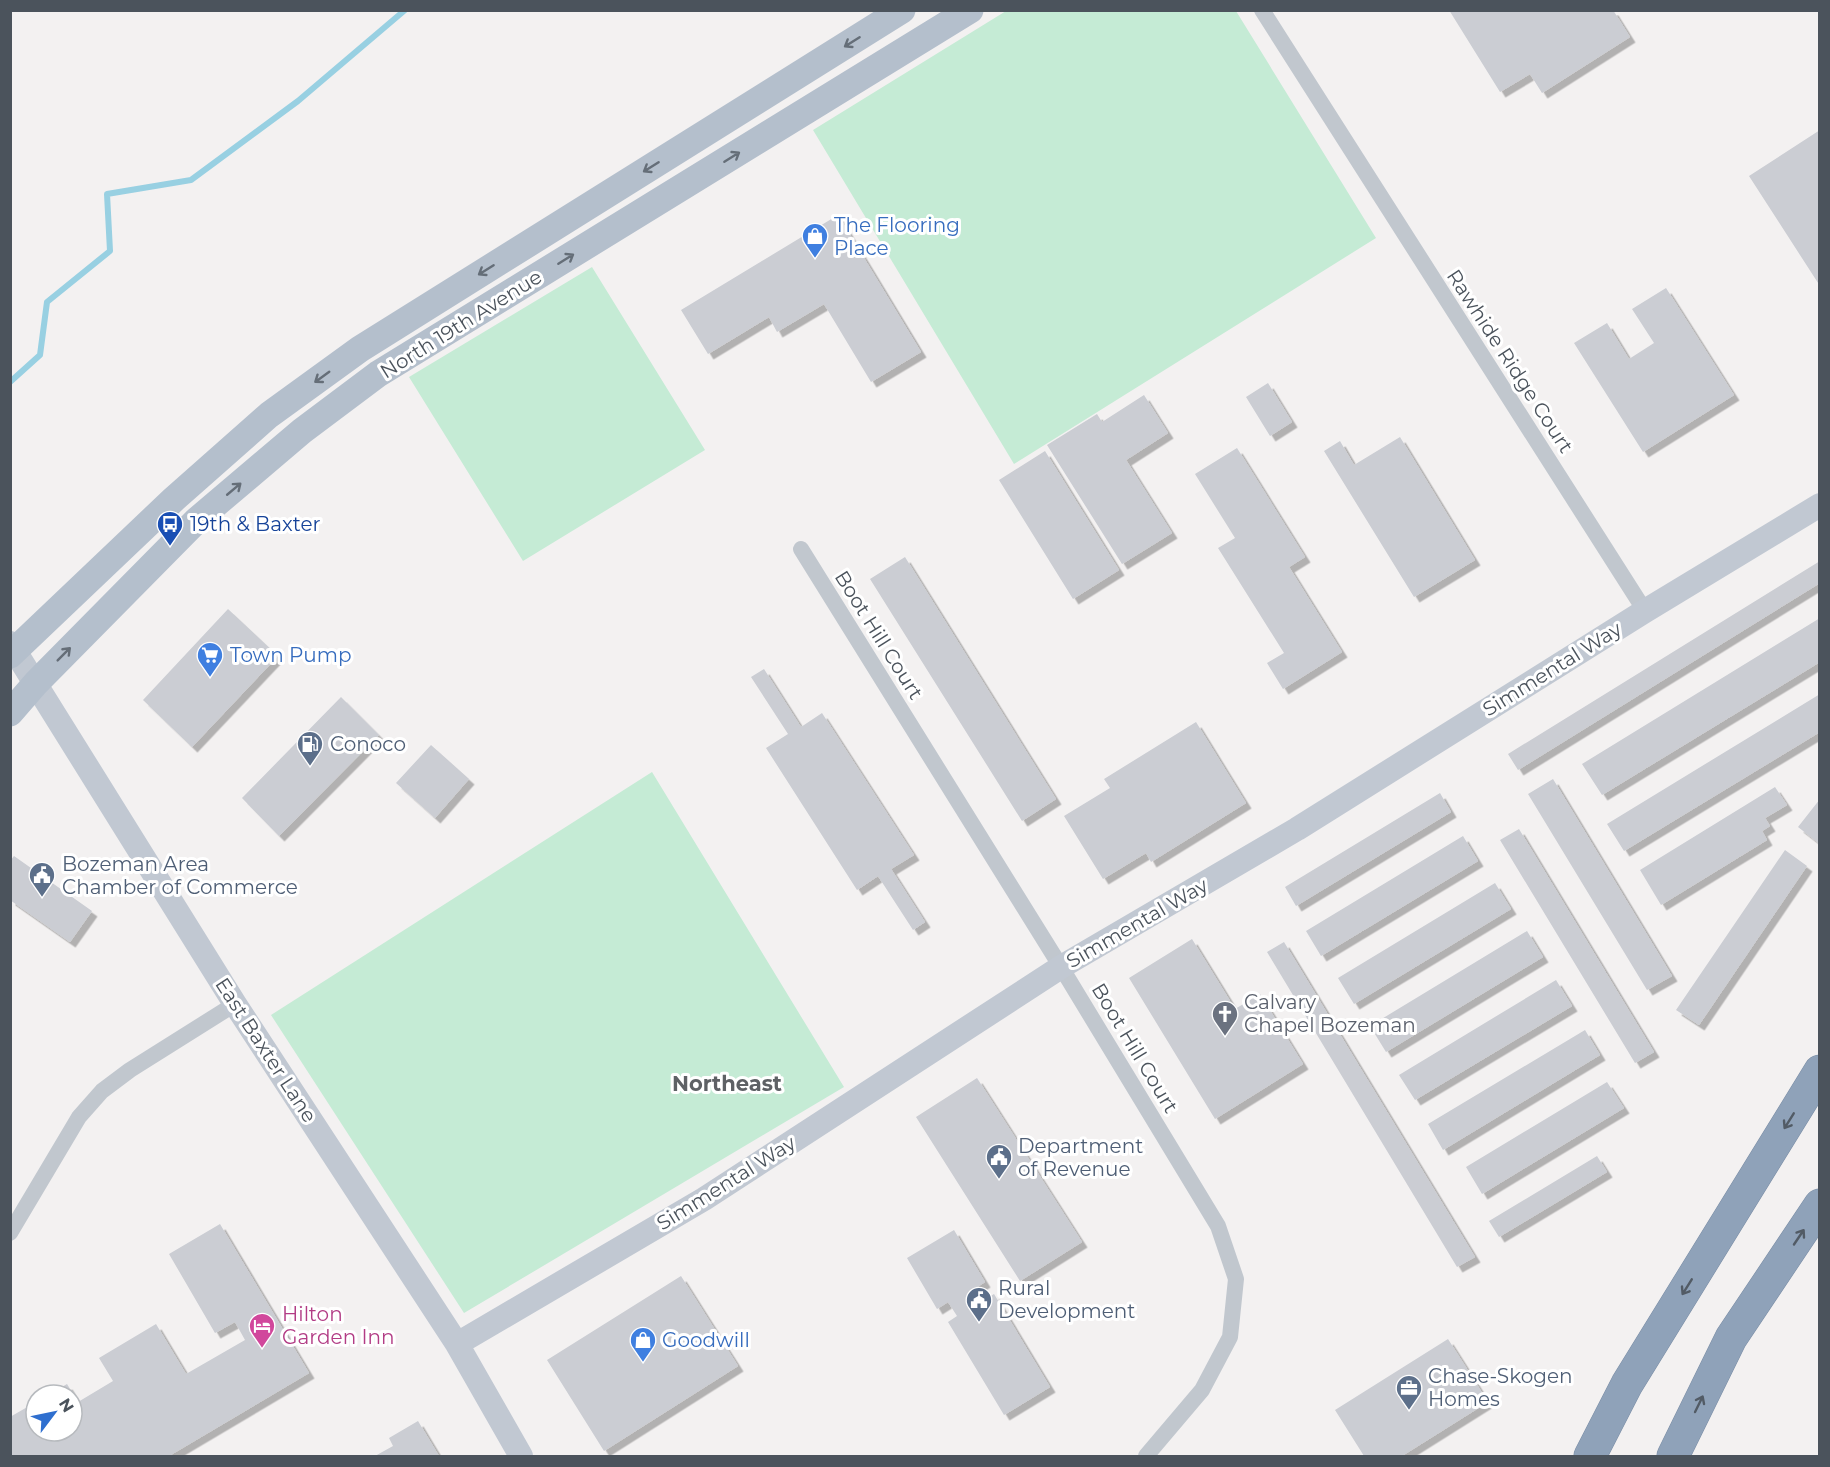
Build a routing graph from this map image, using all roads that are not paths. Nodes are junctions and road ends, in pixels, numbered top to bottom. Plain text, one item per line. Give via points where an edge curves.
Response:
1 (902, 10) edge
2 (970, 10) edge
3 (1262, 10) edge
4 (1820, 505) edge
5 (801, 549) dead end
6 (1645, 611) junction
7 (12, 649) edge
8 (36, 683) junction
9 (10, 713) edge
10 (1061, 967) junction
11 (235, 1004) junction
12 (1820, 1071) edge
13 (1820, 1206) edge
14 (10, 1233) edge
15 (457, 1344) junction
16 (521, 1456) edge
17 (1146, 1456) edge
18 (1590, 1456) edge
19 (1674, 1456) edge

1 -> 7 main road, North 19th Avenue via 360,349 269,416
8 -> 2 main road, North 19th Avenue via 197,520 302,431 378,374
3 - 6 street, Rawhide Ridge Court
4 - 6 street, Simmental Way
5 - 10 street, Boot Hill Court
6 - 10 street, Simmental Way via 1297,829
7 - 8 street, East Baxter Lane
8 - 9 main road, North 19th Avenue
8 - 11 street, East Baxter Lane
10 - 15 street, Simmental Way via 704,1199
10 - 17 street, Boot Hill Court via 1218,1226 1236,1279 1230,1337 1202,1390
11 - 14 street via 102,1091 79,1117
11 - 15 street, East Baxter Lane
12 -> 18 highway via 1627,1384
19 -> 13 highway via 1731,1338
15 - 16 street, East Baxter Lane

